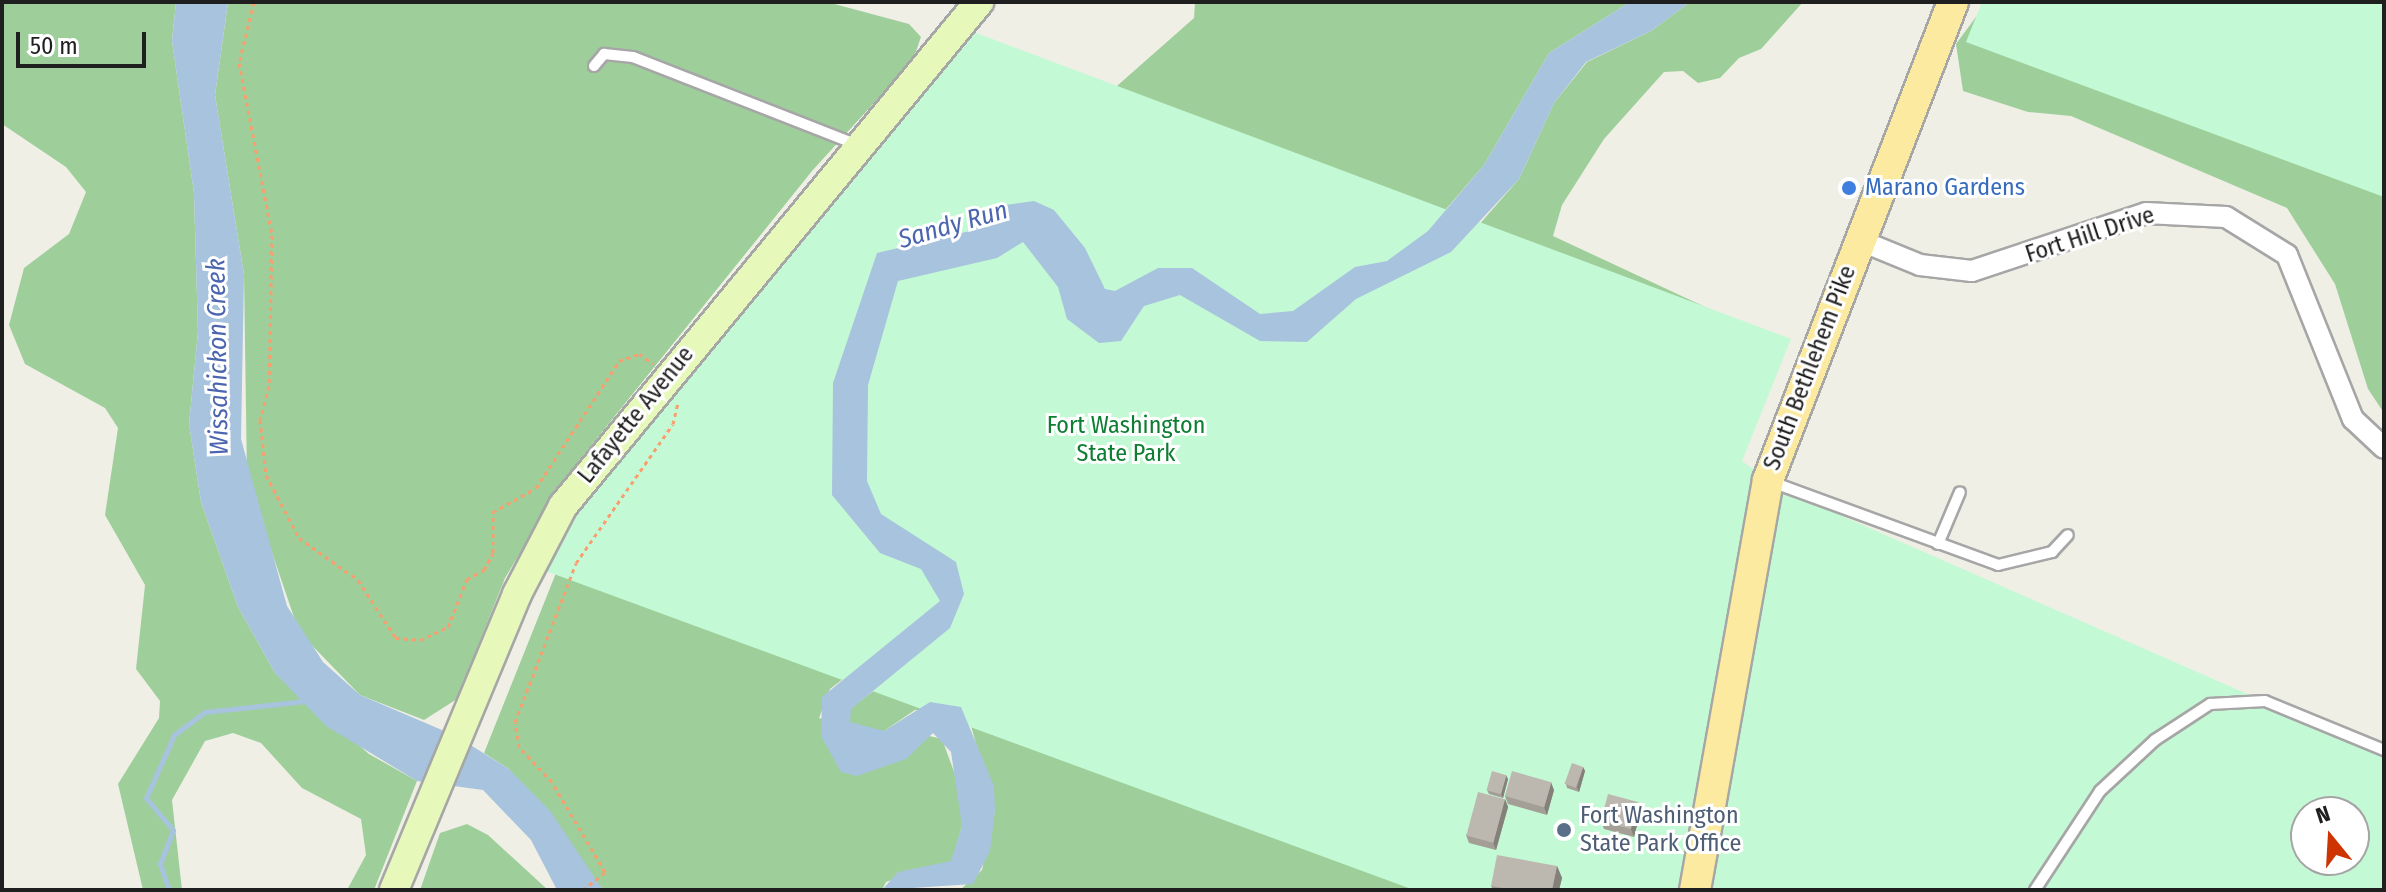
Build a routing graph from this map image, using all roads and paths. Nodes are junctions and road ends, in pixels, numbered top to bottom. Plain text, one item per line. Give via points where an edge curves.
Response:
1 (254, 2) edge
2 (979, 2) edge
3 (1953, 2) edge
4 (594, 66) dead end
5 (859, 145) junction
6 (1859, 240) junction
7 (659, 370) dead end
8 (676, 396) dead end
9 (2384, 448) edge
10 (1768, 480) junction
11 (1960, 492) dead end
12 (2068, 535) dead end
13 (1938, 544) junction
14 (2384, 750) edge
15 (394, 890) edge
16 (583, 890) edge
17 (1695, 890) edge
18 (2035, 890) edge

1 - 7 path via 239,63 272,235 269,386 260,420 276,501 299,538 358,580 384,626 410,641 448,627 467,579 484,570 493,553 499,506 521,500 566,449 619,361 639,354
2 - 5 main road, Lafayette Avenue
3 - 6 main road, South Bethlehem Pike
4 - 5 lane via 604,54 633,57
5 - 15 main road, Lafayette Avenue via 563,506 462,725
6 - 9 street, Fort Hill Drive via 1920,265 1972,271 2146,213 2226,217 2287,255 2353,419
6 - 10 main road, South Bethlehem Pike
8 - 16 path via 673,424 576,563 515,722 519,747 552,782 605,872
10 - 13 lane
10 - 17 main road, South Bethlehem Pike
11 - 13 lane
12 - 13 lane via 2052,552 1998,565
14 - 18 lane via 2265,701 2210,704 2155,740 2100,791

